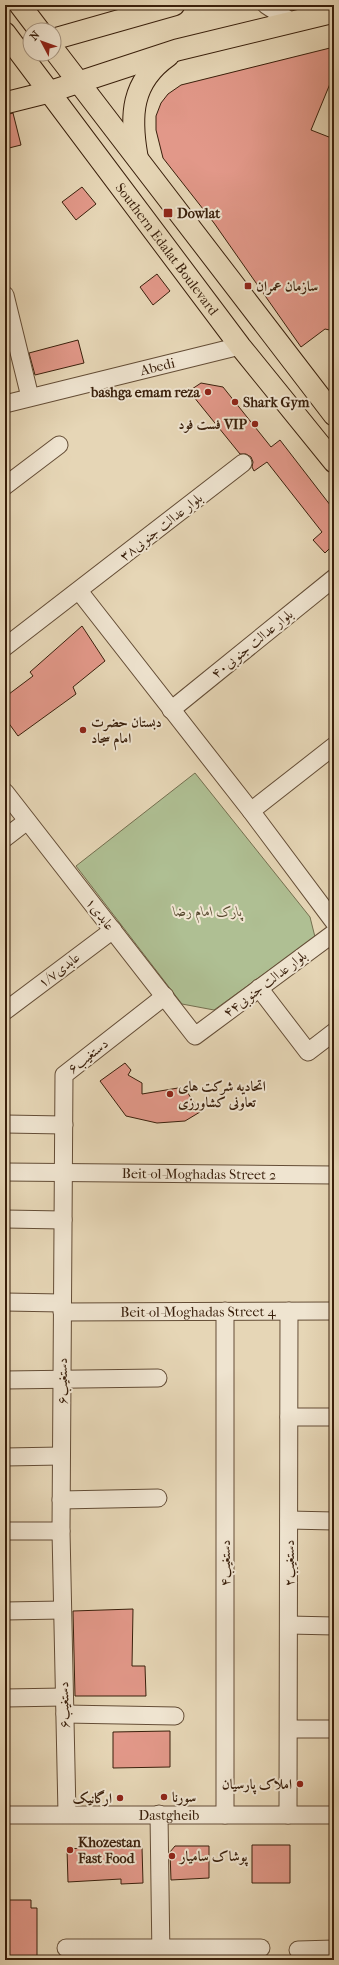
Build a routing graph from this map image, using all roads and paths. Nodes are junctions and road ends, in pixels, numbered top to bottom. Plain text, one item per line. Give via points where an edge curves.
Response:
1 (20, 5) edge
2 (174, 5) edge
3 (266, 5) edge
4 (334, 12) edge
5 (33, 22) edge
6 (292, 22) junction
7 (5, 32) edge
8 (62, 37) edge
9 (18, 49) edge
10 (177, 50) junction
11 (62, 60) edge
12 (79, 82) junction
13 (49, 92) junction
14 (5, 103) edge
15 (137, 157) junction
16 (5, 295) edge
17 (240, 346) junction
18 (30, 397) junction
19 (5, 404) edge
20 (334, 415) edge
21 (59, 445) dead end
22 (334, 462) edge
23 (243, 463) dead end
24 (5, 486) edge
25 (334, 578) edge
26 (79, 591) junction
27 (5, 647) edge
28 (171, 710) junction
29 (334, 746) edge
30 (5, 792) edge
31 (251, 811) junction
32 (27, 821) junction
33 (5, 838) edge
34 (334, 922) edge
35 (113, 930) junction
36 (334, 933) edge
37 (259, 988) junction
38 (165, 996) junction
39 (5, 1011) edge
40 (334, 1032) edge
41 (195, 1036) joint
42 (5, 1124) edge
43 (64, 1125) junction
44 (5, 1172) edge
45 (63, 1173) junction
46 (334, 1175) edge
47 (5, 1219) edge
48 (63, 1220) junction
49 (5, 1302) edge
50 (62, 1307) junction
51 (225, 1311) junction
52 (289, 1311) junction
53 (334, 1311) edge
54 (158, 1378) dead end
55 (62, 1379) junction
56 (5, 1380) edge
57 (288, 1417) junction
58 (334, 1417) edge
59 (61, 1456) junction
60 (5, 1457) edge
61 (158, 1498) dead end
62 (61, 1500) junction
63 (289, 1520) junction
64 (334, 1521) edge
65 (5, 1531) edge
66 (61, 1531) junction
67 (62, 1610) junction
68 (5, 1611) edge
69 (289, 1625) junction
70 (334, 1626) edge
71 (5, 1698) edge
72 (64, 1706) junction
73 (175, 1716) dead end
74 (288, 1729) junction
75 (334, 1729) edge
76 (67, 1814) junction
77 (159, 1814) junction
78 (5, 1815) edge
79 (225, 1815) junction
80 (288, 1815) junction
81 (334, 1815) edge
82 (66, 1948) dead end
83 (261, 1948) dead end
84 (334, 1949) edge
85 (298, 1950) dead end
86 (161, 1954) edge

1 - 5 main road
2 - 8 main road
3 - 6 street
4 - 6 main road
6 - 10 main road
7 - 9 main road, Southern Edalat Boulevard
9 - 13 main road, Southern Edalat Boulevard
10 - 12 main road
10 - 15 main road via 161,61 138,91 133,113
11 - 12 main road
12 - 13 main road
12 - 15 main road
13 - 14 main road
13 - 17 main road, Southern Edalat Boulevard
15 - 20 main road
16 - 18 street
17 - 18 street, Abedi
17 - 22 main road, Southern Edalat Boulevard
18 - 19 street, Abedi
21 - 24 street
23 - 26 street, بلوار عدالت جنوبی۳۸
25 - 28 street, بلوار عدالت جنوبی۴۰
26 - 27 street, بلوار عدالت جنوبی۳۸
26 - 28 street
28 - 31 street
29 - 31 street
30 - 32 street, ۱عابدی
31 - 34 street
32 - 33 street
32 - 35 street, ۱عابدی
35 - 38 street, ۱عابدی
35 - 39 street, عابدی۱/۷
36 - 37 street, بلوار عدالت جنوبی۴۴
37 - 40 street via 308,1052
37 - 41 street, بلوار عدالت جنوبی۴۴
38 - 41 street, ۱عابدی
38 - 43 street, دستغیب۶ via 64,1075
42 - 43 street
43 - 45 street, دستغیب۶
44 - 45 street, Beit-ol-Moghadas Street 2
45 - 46 street, Beit-ol-Moghadas Street 2
45 - 48 street, دستغیب۶
47 - 48 street
48 - 50 street, دستغیب۶
49 - 50 street, Beit-ol-Moghadas Street 4
50 - 51 street, Beit-ol-Moghadas Street 4
50 - 55 street, دستغیب۶
51 - 52 street, Beit-ol-Moghadas Street 4
51 - 79 street, دستغیب۴
52 - 53 street, Beit-ol-Moghadas Street 4
52 - 57 street, ۲دستغیب
54 - 55 street
55 - 56 street
55 - 59 street, دستغیب۶
57 - 58 street
57 - 63 street, ۲دستغیب
59 - 60 street
59 - 62 street, دستغیب۶
61 - 62 street
62 - 66 street, دستغیب۶
63 - 64 street
63 - 69 street, ۲دستغیب
65 - 66 street
66 - 67 street, دستغیب۶
67 - 68 street
67 - 72 street, دستغیب۶
69 - 70 street
69 - 74 street, ۲دستغیب
71 - 72 street
72 - 73 street
72 - 76 street, دستغیب۶
74 - 75 street
74 - 80 street, ۲دستغیب
76 - 77 street, Dastgheib
76 - 78 street, Dastgheib
77 - 79 street, Dastgheib
77 - 86 street
79 - 80 street, Dastgheib
80 - 81 street, Dastgheib
82 - 86 street
83 - 86 street
84 - 85 street

